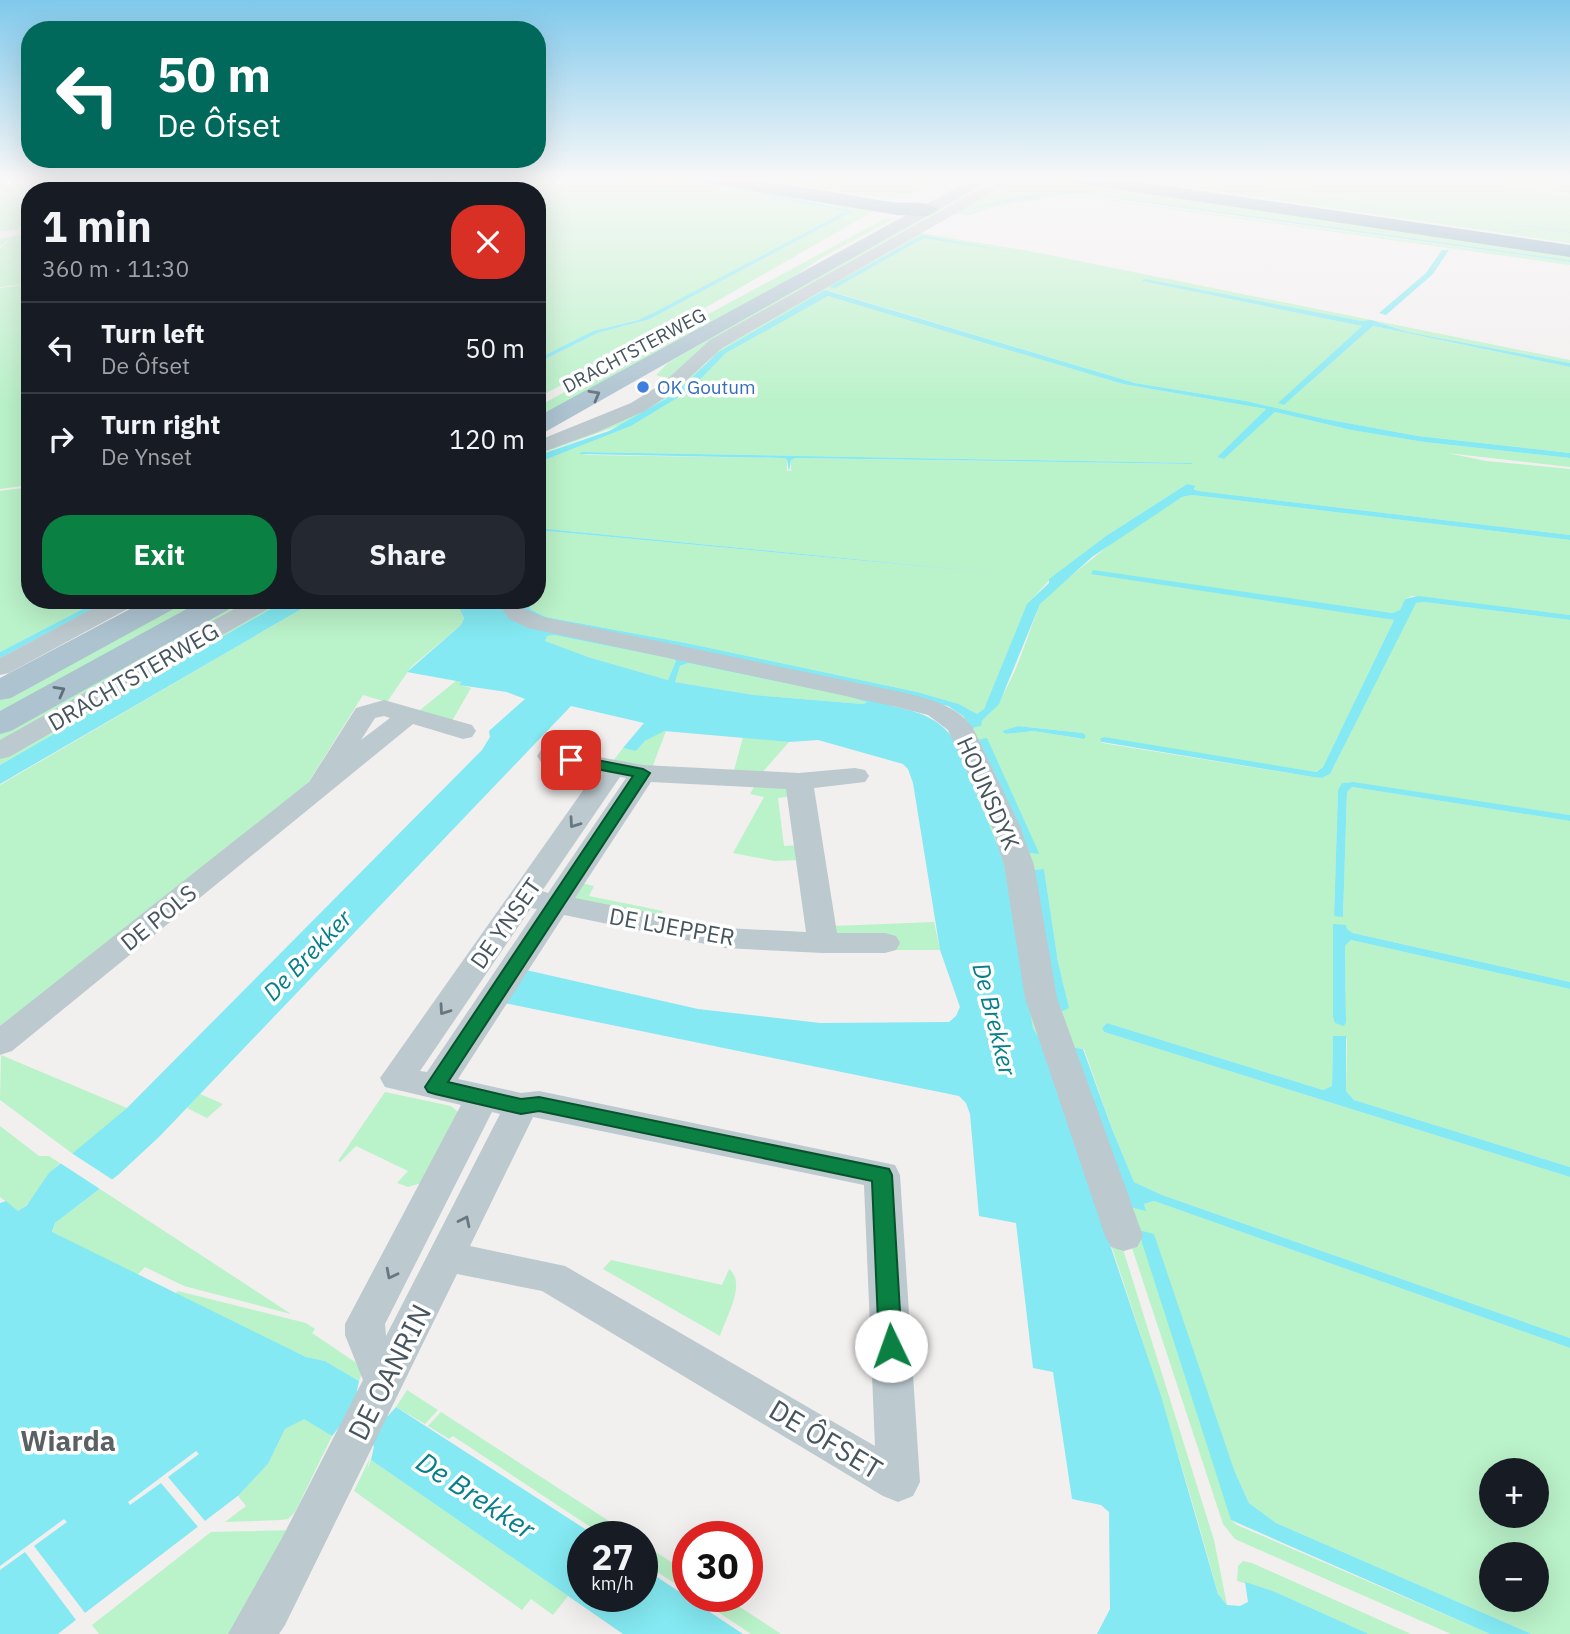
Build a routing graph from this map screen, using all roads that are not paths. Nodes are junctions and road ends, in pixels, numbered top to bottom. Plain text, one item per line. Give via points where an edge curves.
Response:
1 (811, 254) edge
2 (848, 254) edge
3 (875, 254) edge
4 (596, 370) dead end
5 (546, 422) edge
6 (546, 445) edge
7 (110, 609) edge
8 (152, 609) edge
9 (209, 609) edge
10 (251, 609) edge
11 (513, 609) edge
12 (0, 668) edge
13 (0, 691) edge
14 (0, 724) edge
15 (463, 731) dead end
16 (0, 751) edge
17 (550, 756) dead end
18 (613, 767) junction
19 (643, 773) junction
20 (855, 776) dead end
21 (799, 781) junction
22 (523, 897) junction
23 (556, 904) junction
24 (823, 943) junction
25 (885, 943) dead end
26 (0, 1044) edge
27 (397, 1078) joint
28 (435, 1087) junction
29 (482, 1097) junction
30 (521, 1106) junction
31 (1124, 1236) dead end
32 (447, 1257) junction
33 (375, 1398) junction
34 (251, 1634) edge

1 - 4 main road, DRACHTSTERWEG
5 -> 2 main road, DRACHTSTERWEG
3 - 6 street, DRACHTSTERWEG via 716,344 671,386 629,411
7 - 12 street
8 - 13 main road, DRACHTSTERWEG
14 -> 9 main road, DRACHTSTERWEG
10 - 16 street, DRACHTSTERWEG
11 - 31 street, HOUNSDYK via 536,623 901,700 937,710 953,720 967,737 1014,846 1041,998
15 - 26 street, DE POLS via 408,715
17 - 18 street
18 - 19 street
18 -> 22 street, DE YNSET
19 - 21 street
19 - 23 street, DE YNSET
20 - 21 street
21 - 24 street
22 - 23 street, DE LJEPPER
22 -> 27 street, DE YNSET
23 - 24 street, DE LJEPPER via 725,938
23 - 28 street, DE YNSET
24 - 25 street, DE LJEPPER
27 - 28 street, DE ÔFSET
28 - 29 street, DE ÔFSET
29 - 30 street, DE ÔFSET
29 -> 33 street via 365,1324
32 -> 30 street, DE OANRIN
30 - 32 street, DE ÔFSET via 539,1104 882,1175 898,1482 551,1277
32 - 33 street, DE OANRIN
33 - 34 street, DE OANRIN via 269,1609

